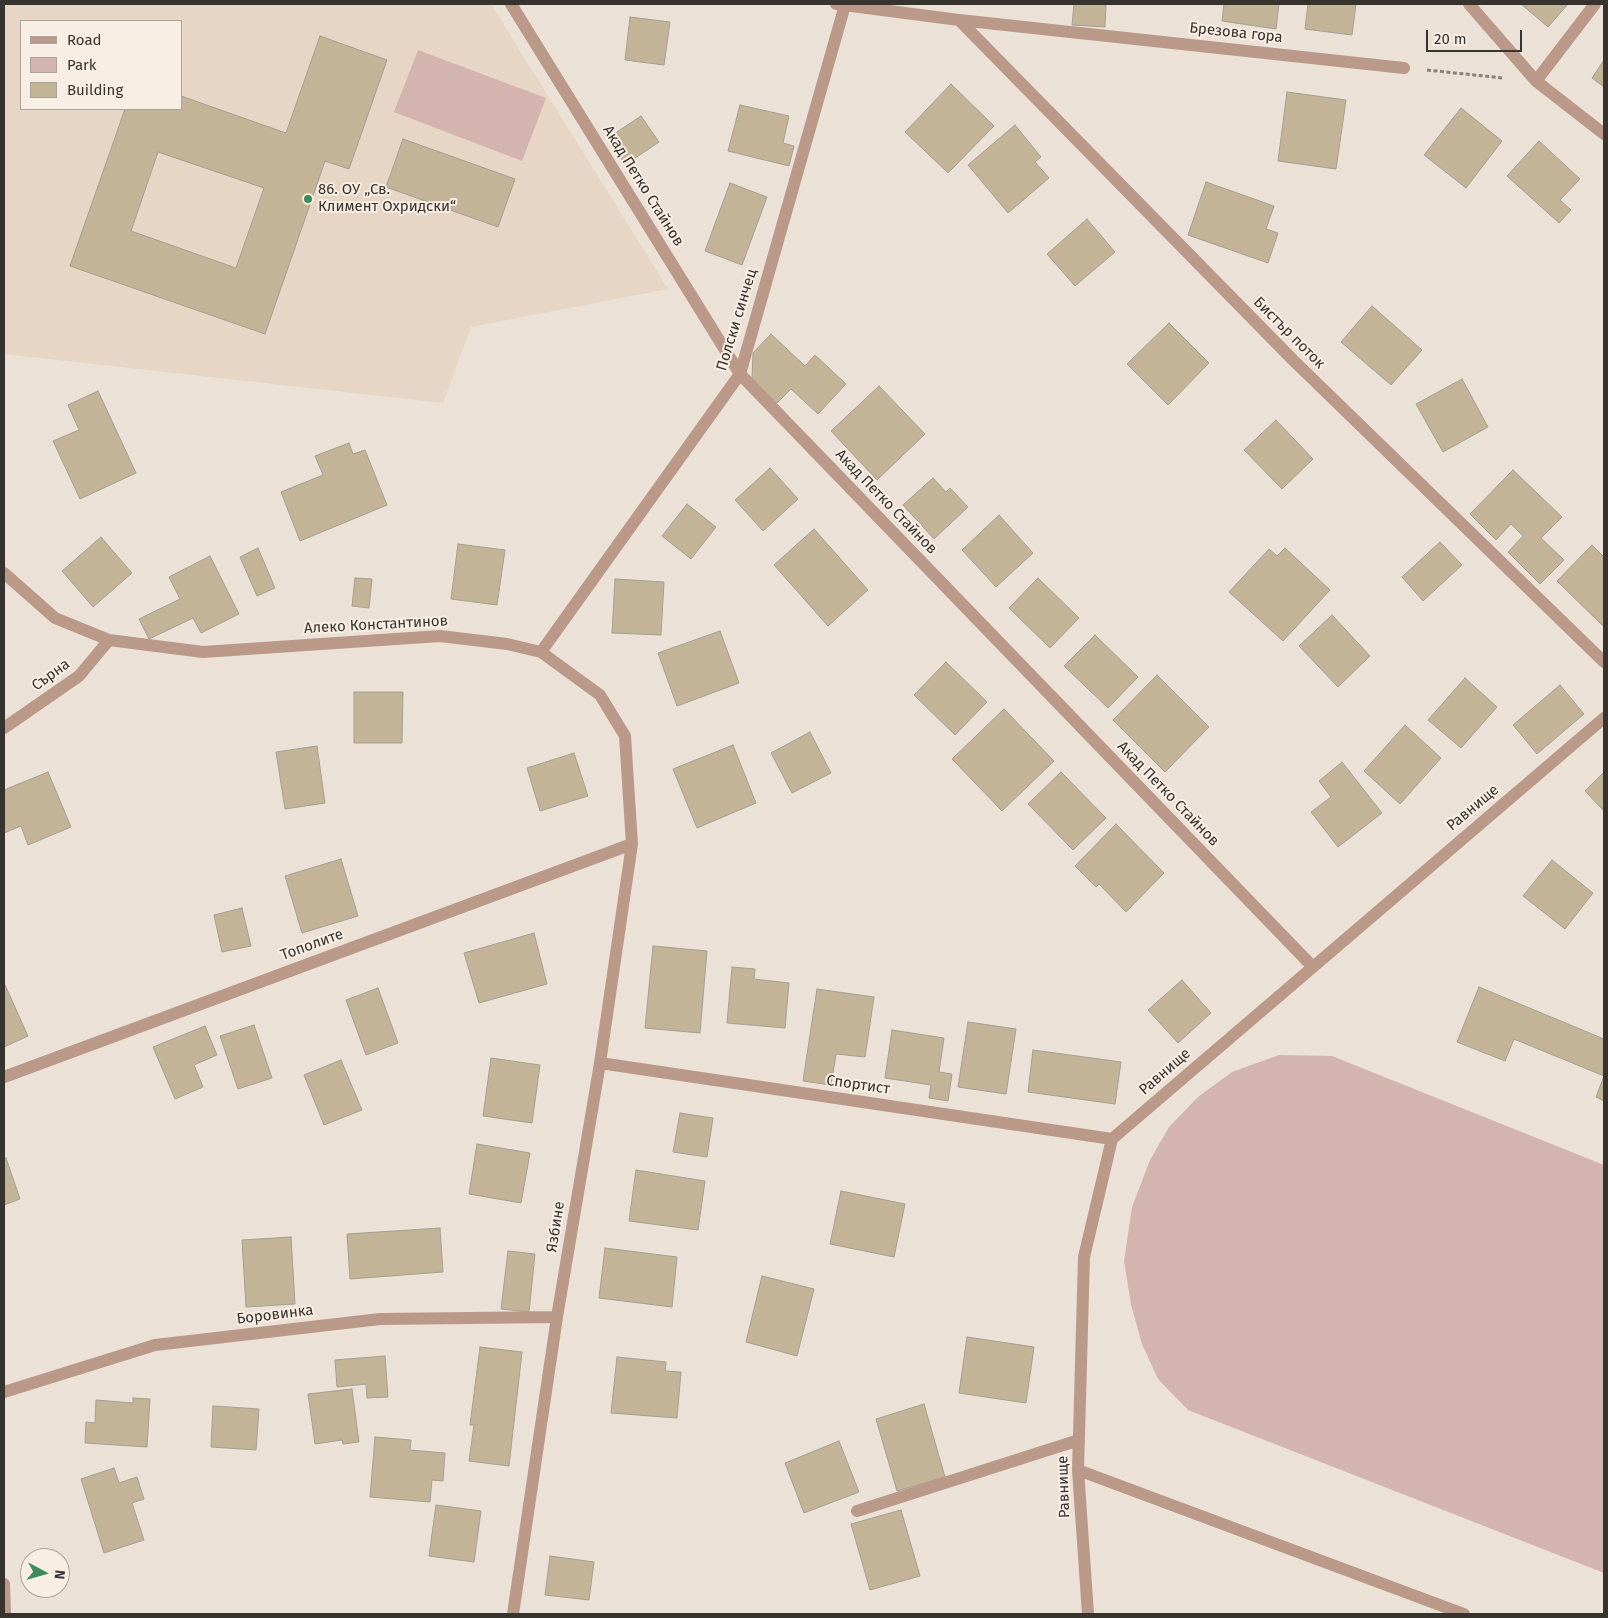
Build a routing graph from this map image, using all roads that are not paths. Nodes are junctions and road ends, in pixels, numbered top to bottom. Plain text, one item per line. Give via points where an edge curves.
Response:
1 (511, 4) edge
2 (840, 4) edge
3 (1469, 4) edge
4 (1595, 4) edge
5 (959, 20) junction
6 (1404, 68) road end
7 (1536, 81) junction
8 (1604, 134) edge
9 (740, 374) junction
10 (4, 573) edge
11 (109, 640) junction
12 (541, 652) junction
13 (1604, 662) edge
14 (1604, 718) edge
15 (4, 728) edge
16 (632, 844) junction
17 (1312, 966) junction
18 (600, 1063) junction
19 (4, 1077) edge
20 (1112, 1139) junction
21 (557, 1317) junction
22 (4, 1392) edge
23 (1079, 1440) junction
24 (1078, 1470) junction
25 (857, 1511) dead end
26 (4, 1584) edge
27 (5, 1614) edge
28 (513, 1614) edge
29 (1088, 1614) edge
30 (1464, 1614) edge

1 - 9 street, Акад Петко Стайнов
2 - 5 street, Брезова гора
2 - 9 street, Полски синчец
3 - 7 street
4 - 7 street
5 - 6 street, Брезова гора
5 - 13 street, Бистър поток via 1293,360
7 - 8 street
9 - 12 street, Полски синчец
9 - 17 street, Акад Петко Стайнов
10 - 11 street, Алеко Константинов via 55,618
11 - 12 street, Алеко Константинов via 203,652 440,636
11 - 15 street, Сърна via 80,676
12 - 16 street, Алеко Константинов via 600,695 625,736
14 - 17 street, Равнище
16 - 18 street, Язбине
16 - 19 street, Тополите
17 - 20 street, Равнище
18 - 20 street, Спортист
18 - 21 street, Язбине
20 - 23 street, Равнище via 1084,1257
21 - 22 street, Боровинка via 380,1318 155,1345
21 - 28 street, Язбине
23 - 24 street, Равнище
23 - 25 street
24 - 29 street, Равнище
24 - 30 street
26 - 27 street

